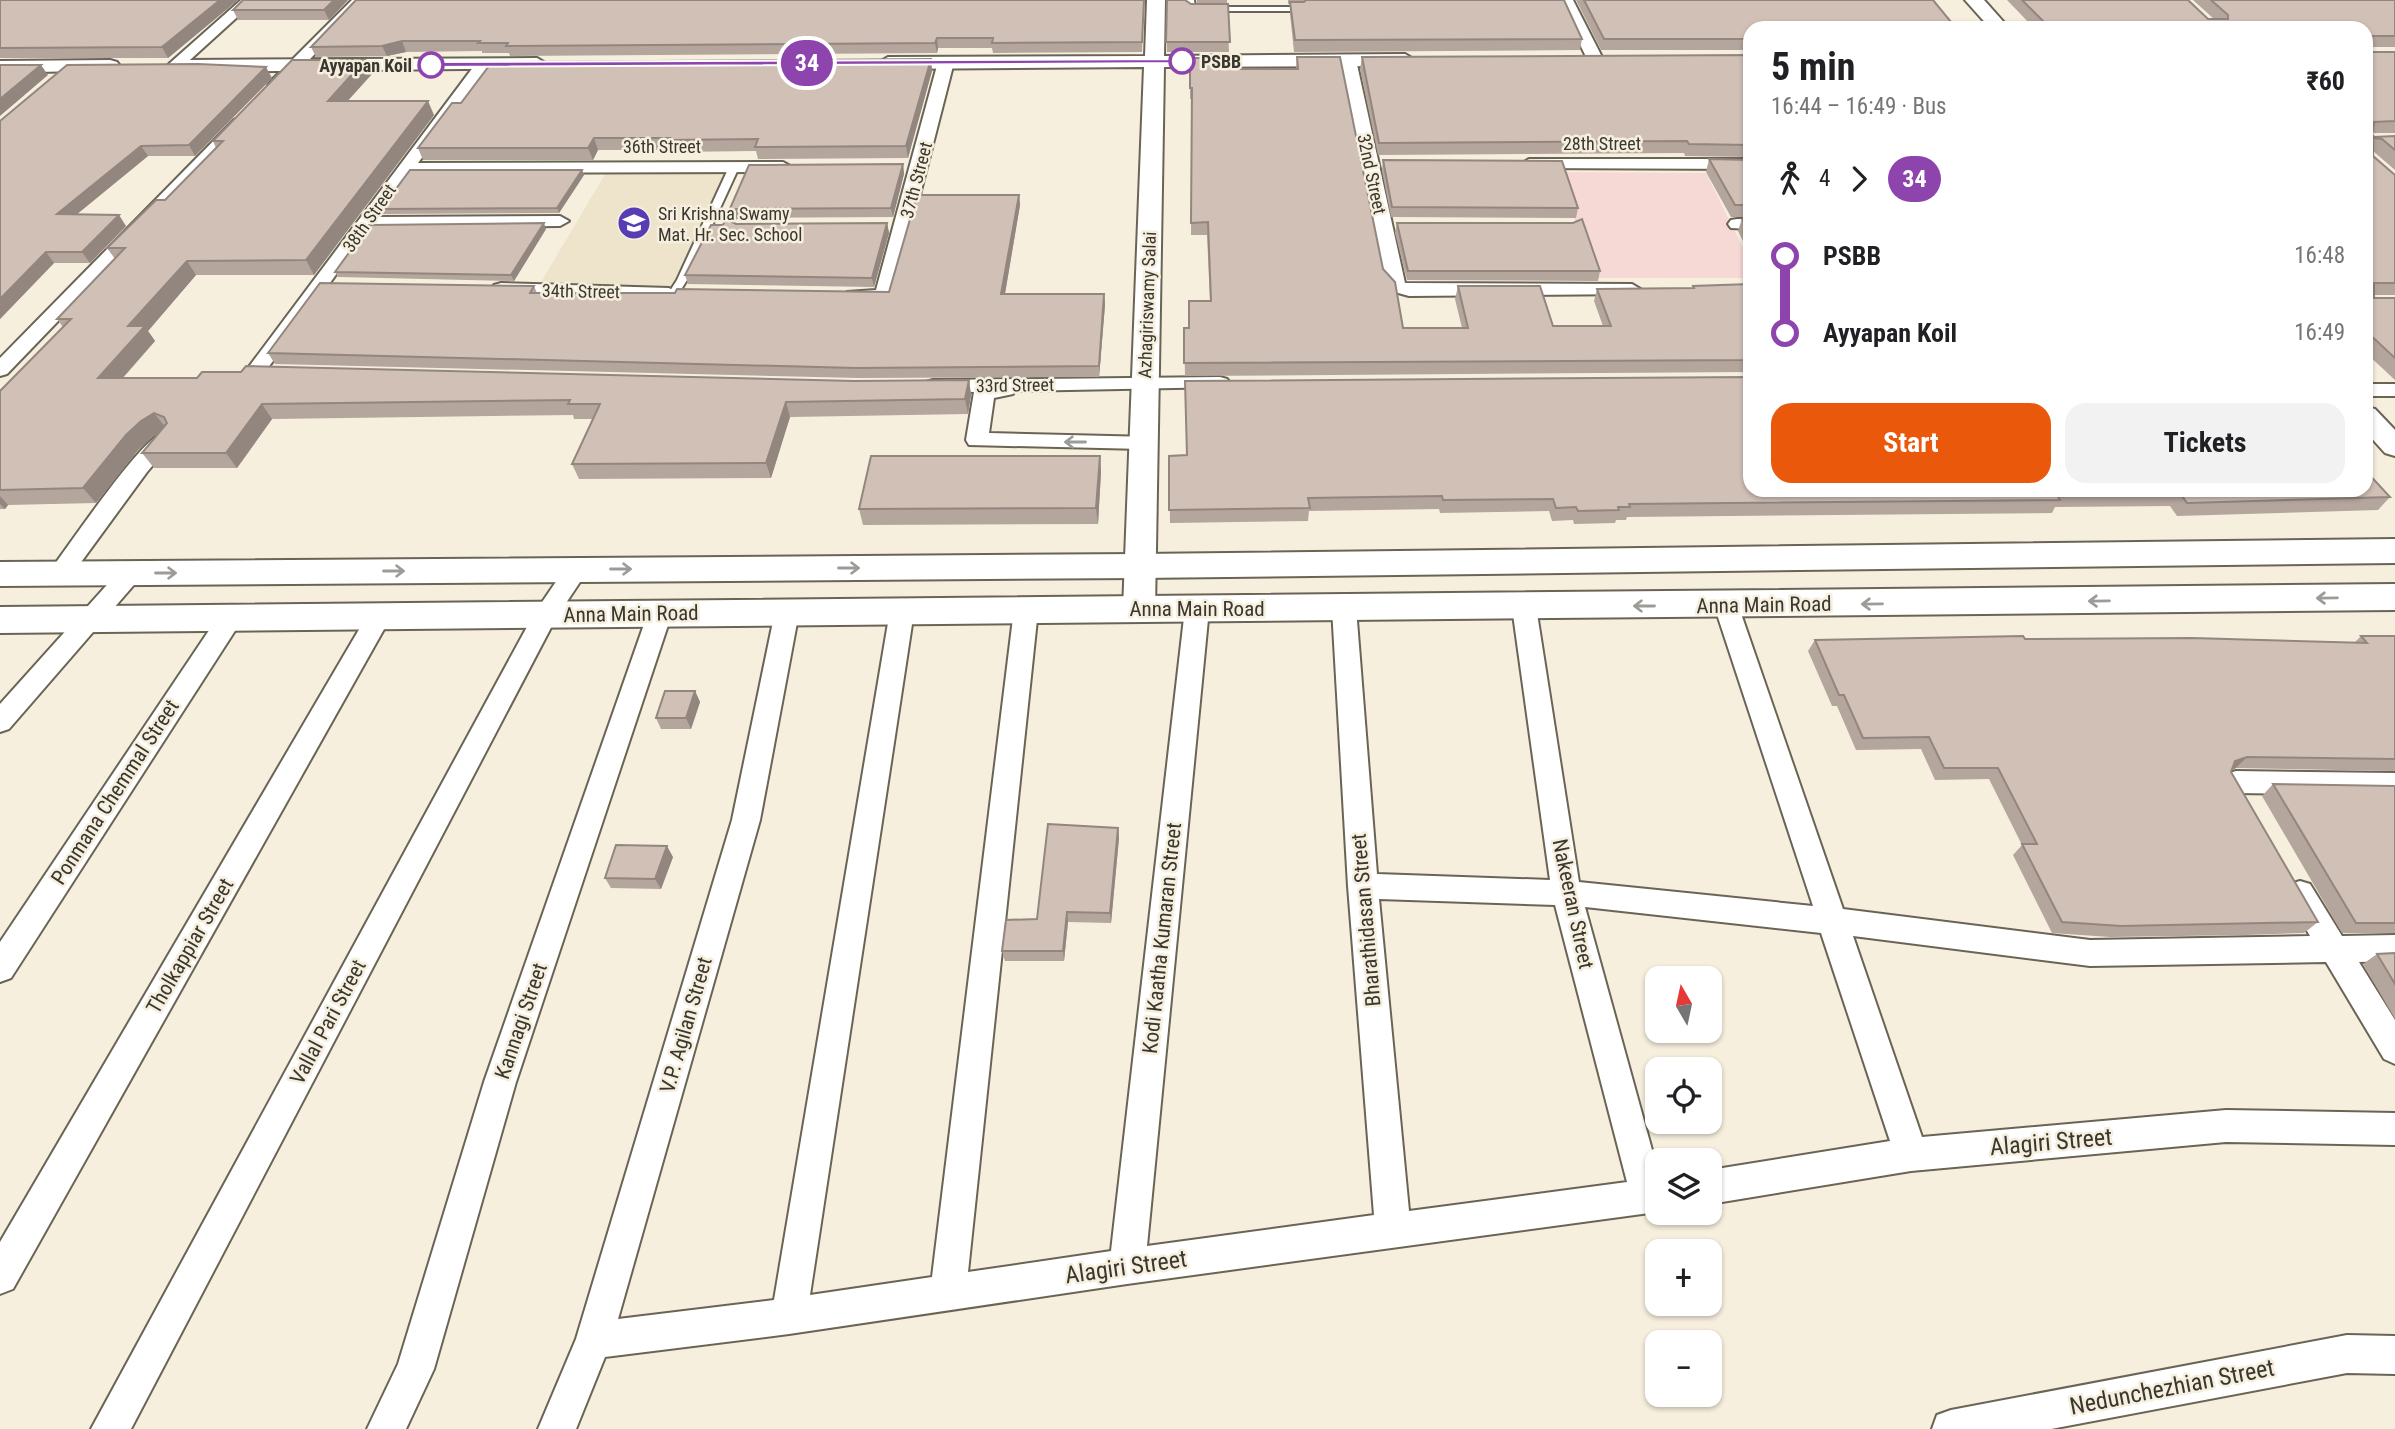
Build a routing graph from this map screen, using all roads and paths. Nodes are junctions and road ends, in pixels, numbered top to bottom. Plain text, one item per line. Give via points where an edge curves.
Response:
1 (249, 0) edge
2 (360, 0) edge
3 (1156, 0) edge
4 (1190, 0) edge
5 (1566, 0) edge
6 (1974, 0) edge
7 (1302, 9) edge
8 (1994, 21) edge
9 (1568, 59) edge
10 (1602, 59) joint
11 (1348, 60) junction
12 (1430, 60) edge
13 (1154, 61) junction
14 (946, 62) junction
15 (864, 63) edge
16 (551, 64) edge
17 (295, 65) junction
18 (482, 65) junction
19 (136, 66) edge
20 (168, 66) joint
21 (0, 67) edge
22 (71, 67) junction
23 (51, 84) edge
24 (266, 95) edge
25 (247, 115) edge
26 (1506, 164) edge
27 (1743, 164) edge
28 (801, 166) edge
29 (894, 166) edge
30 (921, 166) junction
31 (734, 167) junction
32 (404, 168) junction
33 (560, 221) dead end
34 (367, 223) junction
35 (321, 285) junction
36 (348, 286) edge
37 (486, 289) edge
38 (1654, 290) edge
39 (673, 294) junction
40 (699, 294) edge
41 (831, 296) edge
42 (884, 296) joint
43 (0, 370) edge
44 (249, 372) joint
45 (282, 373) edge
46 (1240, 383) edge
47 (914, 386) edge
48 (1145, 389) junction
49 (2373, 390) edge
50 (2395, 390) edge
51 (2373, 423) edge
52 (165, 438) edge
53 (1143, 442) junction
54 (2395, 447) edge
55 (2395, 551) edge
56 (1140, 566) junction
57 (576, 570) junction
58 (131, 573) junction
59 (0, 574) edge
60 (60, 574) junction
61 (2395, 597) edge
62 (1726, 605) junction
63 (1524, 607) junction
64 (1344, 608) junction
65 (1198, 609) junction
66 (1026, 610) junction
67 (1139, 610) junction
68 (902, 611) junction
69 (787, 612) junction
70 (660, 613) junction
71 (546, 614) junction
72 (380, 615) junction
73 (93, 617) junction
74 (231, 617) junction
75 (0, 620) edge
76 (0, 722) edge
77 (2395, 784) edge
78 (2243, 794) edge
79 (2284, 865) edge
80 (1363, 886) junction
81 (1566, 893) junction
82 (1833, 921) junction
83 (2332, 948) junction
84 (2395, 948) edge
85 (0, 968) edge
86 (2395, 1049) edge
87 (2395, 1129) edge
88 (1911, 1154) junction
89 (1645, 1171) edge
90 (1722, 1185) edge
91 (1645, 1197) edge
92 (1393, 1231) junction
93 (1127, 1266) junction
94 (0, 1276) edge
95 (948, 1294) junction
96 (789, 1316) junction
97 (594, 1340) junction
98 (2395, 1355) edge
99 (110, 1429) edge
100 (386, 1429) edge
101 (557, 1429) edge
102 (1951, 1429) edge

1 - 20 street
2 - 17 street
3 - 13 street, Azhagiriswamy Salai
4 - 7 lane via 1191,9
5 - 10 street
6 - 8 street
9 - 10 street
11 - 12 street
11 - 13 street
11 - 38 street, 32nd Street via 1377,163 1389,225 1393,281 1398,287
13 - 14 street
13 - 48 street, Azhagiriswamy Salai
14 - 15 street
14 - 30 street, 37th Street
16 - 18 street
17 - 18 street
17 - 20 street
17 - 24 street
18 - 32 street, 38th Street
19 - 22 street
21 - 22 street
22 - 23 street
25 - 43 street
26 - 27 street, 28th Street
28 - 31 street, 36th Street
29 - 30 street
30 - 42 street, 37th Street via 897,225
31 - 32 street, 36th Street
31 - 39 lane
32 - 34 street, 38th Street
33 - 34 street
34 - 35 street, 38th Street
35 - 36 street
35 - 44 street, 38th Street
37 - 39 street, 34th Street
39 - 40 street, 34th Street
41 - 42 street
44 - 45 street
46 - 48 street, 33rd Street
47 - 48 street, 33rd Street
48 - 53 street, Azhagiriswamy Salai
53 -> 48 street via 986,441 976,437 982,397 988,390
49 - 50 street
51 - 54 street
52 - 60 street
53 - 56 street, Azhagiriswamy Salai
55 - 56 main road, Anna Main Road
57 -> 56 main road, Anna Main Road
56 - 67 street, Azhagiriswamy Salai
58 -> 57 main road, Anna Main Road
57 - 71 street, Vallal Pari Street
58 - 60 main road, Anna Main Road
58 - 73 street
59 - 60 main road, Anna Main Road
61 -> 62 main road, Anna Main Road
62 -> 63 main road, Anna Main Road
62 - 82 street
63 - 64 main road, Anna Main Road
63 - 81 street, Nakeeran Street
64 - 65 main road, Anna Main Road
64 - 80 street, Bharathidasan Street
65 - 67 main road, Anna Main Road
65 - 93 street, Kodi Kaatha Kumaran Street
66 - 67 main road, Anna Main Road
66 - 68 main road, Anna Main Road
66 - 95 street
68 - 69 main road, Anna Main Road
68 - 96 street
69 - 70 main road, Anna Main Road
69 - 97 street, V.P. Agilan Street via 746,820
70 - 71 main road, Anna Main Road
70 - 100 street, Kannagi Street via 500,1082 415,1369
71 - 72 main road, Anna Main Road
71 - 99 street, Vallal Pari Street
72 - 74 main road, Anna Main Road
72 - 94 street, Tholkappiar Street
73 - 74 main road, Anna Main Road
73 - 75 main road, Anna Main Road
73 - 76 street
74 - 85 street, Ponmana Chemmal Street
77 - 78 street
79 - 83 street
80 - 81 street
80 - 92 street, Bharathidasan Street
81 - 82 street
81 - 89 street, Nakeeran Street
82 - 83 street via 2090,953
82 - 88 street
83 - 84 street
83 - 86 street
87 - 88 street, Alagiri Street via 2226,1126
88 - 90 street, Alagiri Street
91 - 92 street, Alagiri Street
92 - 93 street, Alagiri Street
93 - 95 street, Alagiri Street
95 - 96 street, Alagiri Street
96 - 97 street, Alagiri Street
97 - 101 street, V.P. Agilan Street
98 - 102 street, Nedunchezhian Street via 2347,1354

